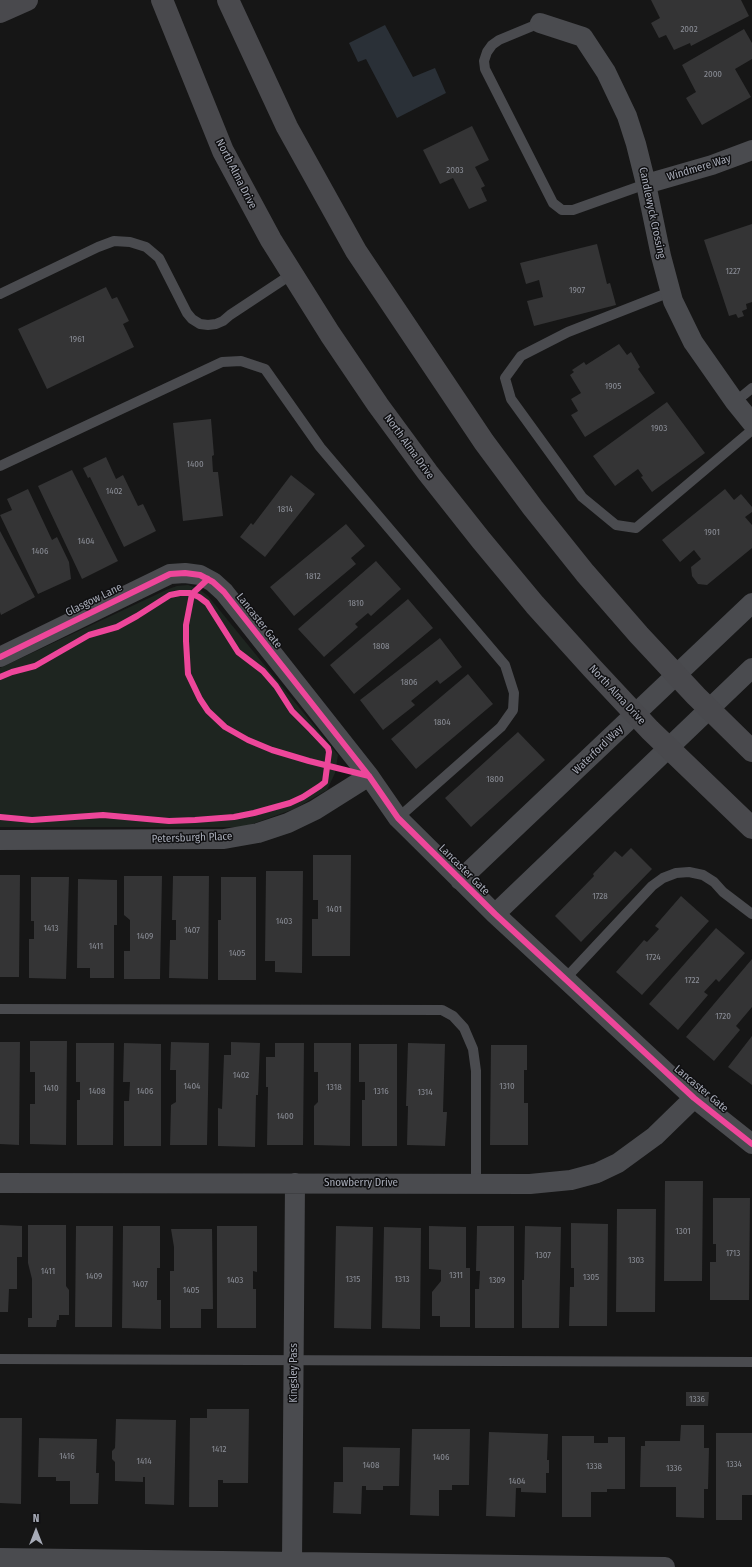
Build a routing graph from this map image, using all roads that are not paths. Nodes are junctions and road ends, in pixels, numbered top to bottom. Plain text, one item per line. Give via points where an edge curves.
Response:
1 (27, 0) edge
2 (162, 0) edge
3 (228, 0) edge
4 (0, 12) edge
5 (540, 23) joint
6 (752, 150) edge
7 (646, 184) junction
8 (292, 274) junction
9 (670, 292) junction
10 (0, 294) edge
11 (752, 388) edge
12 (735, 402) junction
13 (752, 423) edge
14 (752, 430) edge
15 (0, 466) edge
16 (200, 575) joint
17 (752, 603) edge
18 (0, 657) edge
19 (752, 668) edge
20 (676, 675) junction
21 (709, 709) junction
22 (635, 714) junction
23 (669, 748) junction
24 (752, 752) edge
25 (369, 776) junction
26 (398, 818) junction
27 (752, 828) edge
28 (0, 840) edge
29 (460, 880) junction
30 (495, 914) junction
31 (752, 914) edge
32 (565, 979) junction
33 (0, 1009) edge
34 (694, 1098) junction
35 (752, 1144) edge
36 (0, 1183) edge
37 (295, 1183) junction
38 (476, 1184) junction
39 (0, 1359) edge
40 (294, 1360) junction
41 (752, 1362) edge
42 (0, 1558) edge
43 (292, 1562) junction
44 (596, 1567) edge
45 (665, 1567) edge

1 - 4 main road
2 - 8 main road, North Alma Drive via 224,151
3 - 20 main road via 287,126 356,251 437,374 533,508 585,572
5 - 7 street, Candlewyck Crossing via 582,36 606,72 627,116
5 - 7 lane via 499,40 492,45 484,60 485,69 553,203 562,210 573,210
6 - 7 street, Windmere Way via 712,165
7 - 9 street, Candlewyck Crossing
8 - 10 lane via 224,321 208,325 200,324 187,313 159,258 146,247 130,242 114,241 98,247
8 - 22 main road, North Alma Drive via 378,405 480,540 535,605
9 - 12 street, Candlewyck Crossing via 693,342
9 - 14 lane via 568,332 520,356 505,378 511,399 582,497 616,525 636,528
11 - 12 lane
12 - 13 street, Candlewyck Crossing
15 - 26 lane via 222,362 241,361 265,369 320,447 505,665 514,693 513,710 501,727
16 - 18 street, Glasgow Lane via 185,572 170,574
16 - 25 street, Lancaster Gate via 224,592
17 - 20 street, Waterford Way
19 - 21 street
20 - 21 main road
20 - 22 street, Waterford Way
21 - 23 street
21 - 24 main road
22 - 23 main road, North Alma Drive
22 - 29 street, Waterford Way
23 - 27 main road, North Alma Drive
23 - 30 street
25 - 26 street, Lancaster Gate
25 - 28 street, Petersburgh Place via 315,810 288,823 258,833 224,839
26 - 29 street, Lancaster Gate
29 - 30 street, Lancaster Gate
30 - 32 street, Lancaster Gate
31 - 32 lane via 703,875 676,873 652,886
32 - 34 street, Lancaster Gate
33 - 38 lane via 442,1010 454,1016 464,1028 473,1049 476,1071
34 - 35 street, Lancaster Gate
34 - 38 street, Snowberry Drive via 655,1136 618,1163 597,1173 564,1181
36 - 37 street, Snowberry Drive
37 - 38 street, Snowberry Drive
37 - 40 street, Kingsley Pass
39 - 40 lane
40 - 41 lane
40 - 43 street, Kingsley Pass
42 - 43 street
43 - 44 street
44 - 45 street

